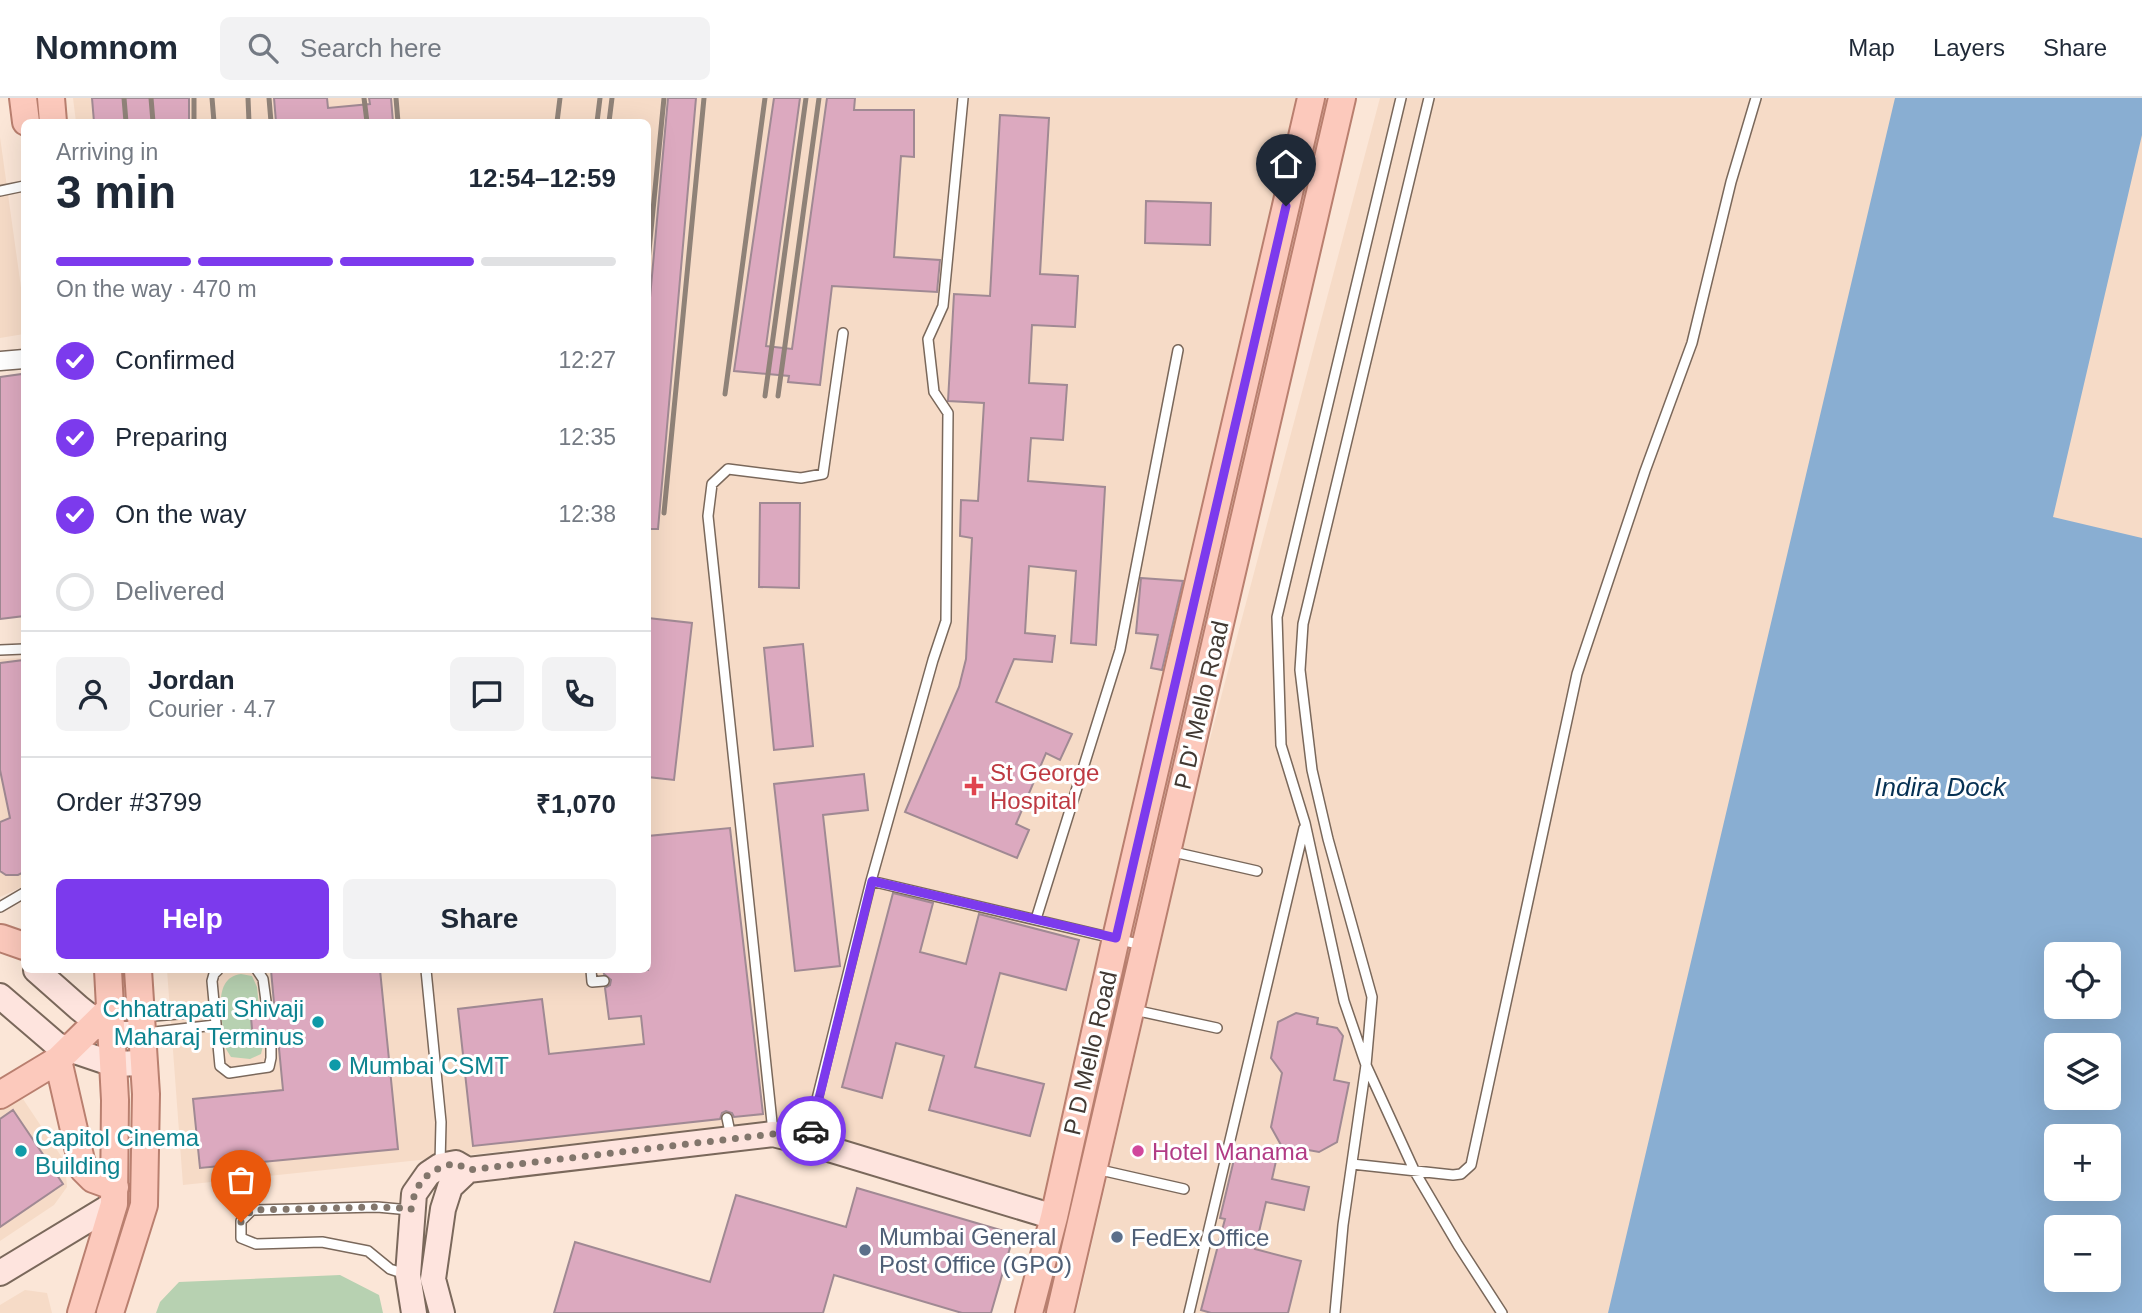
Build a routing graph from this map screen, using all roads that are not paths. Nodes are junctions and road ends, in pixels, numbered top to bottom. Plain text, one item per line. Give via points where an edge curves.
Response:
1 (23, 98) edge
2 (51, 98) edge
3 (962, 98) edge
4 (1311, 98) edge
5 (1342, 98) edge
6 (1401, 98) edge
7 (1429, 98) edge
8 (1756, 98) edge
9 (26, 119) edge
10 (53, 119) edge
11 (21, 187) edge
12 (0, 191) edge
13 (843, 333) dead end
14 (1178, 350) dead end
15 (21, 359) edge
16 (0, 362) edge
17 (21, 649) edge
18 (0, 650) edge
19 (1305, 823) junction
20 (1167, 850) junction
21 (1257, 871) dead end
22 (872, 881) junction
23 (21, 895) edge
24 (0, 907) edge
25 (1036, 919) junction
26 (1116, 938) junction
27 (9, 940) edge
28 (1145, 946) junction
29 (21, 955) edge
30 (40, 973) edge
31 (108, 973) edge
32 (138, 973) edge
33 (215, 973) edge
34 (259, 973) edge
35 (426, 973) edge
36 (591, 973) edge
37 (604, 981) dead end
38 (0, 996) edge
39 (266, 1001) dead end
40 (1132, 1010) junction
41 (214, 1011) junction
42 (106, 1022) junction
43 (215, 1025) junction
44 (141, 1026) junction
45 (1217, 1028) dead end
46 (271, 1041) dead end
47 (64, 1055) junction
48 (142, 1063) junction
49 (113, 1064) junction
50 (1366, 1065) junction
51 (0, 1096) edge
52 (773, 1134) junction
53 (809, 1143) junction
54 (1352, 1164) junction
55 (440, 1166) junction
56 (1094, 1168) junction
57 (468, 1170) junction
58 (1415, 1172) junction
59 (1184, 1189) dead end
60 (114, 1195) junction
61 (411, 1210) junction
62 (1054, 1217) junction
63 (0, 1273) edge
64 (408, 1275) junction
65 (433, 1279) junction
66 (81, 1313) edge
67 (110, 1313) edge
68 (414, 1313) edge
69 (442, 1313) edge
70 (1029, 1313) edge
71 (1060, 1313) edge
72 (1189, 1313) edge
73 (1335, 1313) edge
74 (1502, 1313) edge

1 - 9 main road
2 - 10 main road
3 - 22 lane via 943,306 928,339 934,392 948,413 946,621
4 - 26 main road, P D Mello Road
5 - 20 main road, P D' Mello Road
6 - 19 lane via 1277,617 1281,745
7 - 50 lane via 1303,624 1300,670 1312,770 1372,997
8 - 58 lane via 1692,342 1577,674 1471,1166 1461,1174
11 - 12 lane
13 - 52 lane via 823,474 801,478 728,469 712,484 708,516
14 - 25 lane via 1120,650
15 - 16 street
17 - 18 lane
19 - 50 lane via 1338,979
19 - 72 lane
20 - 21 lane
20 - 28 main road, P D' Mello Road
22 - 25 lane
22 - 53 lane
23 - 24 lane
25 - 26 lane
26 - 28 lane
26 - 62 main road, P D Mello Road
27 - 29 main road
28 - 40 main road, P D' Mello Road
30 - 42 main road
31 - 42 main road
32 - 44 main road
33 - 41 lane
34 - 39 lane
35 - 55 lane via 441,1122
36 - 37 lane via 592,982
38 - 47 main road
40 - 45 lane
40 - 56 main road, P D' Mello Road
41 - 43 lane
41 - 44 lane
42 - 44 main road
42 - 47 main road
42 - 49 main road
43 - 44 lane
43 - 46 lane via 218,1062 229,1073 269,1067
44 - 48 main road
47 - 49 main road
47 - 51 main road
47 - 60 main road via 83,1169
48 - 49 main road
48 - 67 main road via 146,1094 144,1205
49 - 60 main road
50 - 54 lane
50 - 58 lane
52 - 53 main road
52 - 57 main road via 730,1128
53 - 62 main road
54 - 58 lane
54 - 73 lane
55 - 57 main road via 456,1163
55 - 61 main road via 414,1194
56 - 59 lane
56 - 71 main road, P D' Mello Road
57 - 65 main road via 450,1187
58 - 74 lane
60 - 63 main road
60 - 66 main road
61 - 64 main road
61 - 64 lane via 252,1210 241,1222 241,1238 256,1244 322,1242 368,1251 390,1269
62 - 70 main road, P D Mello Road
64 - 65 lane
64 - 68 main road
65 - 69 main road

